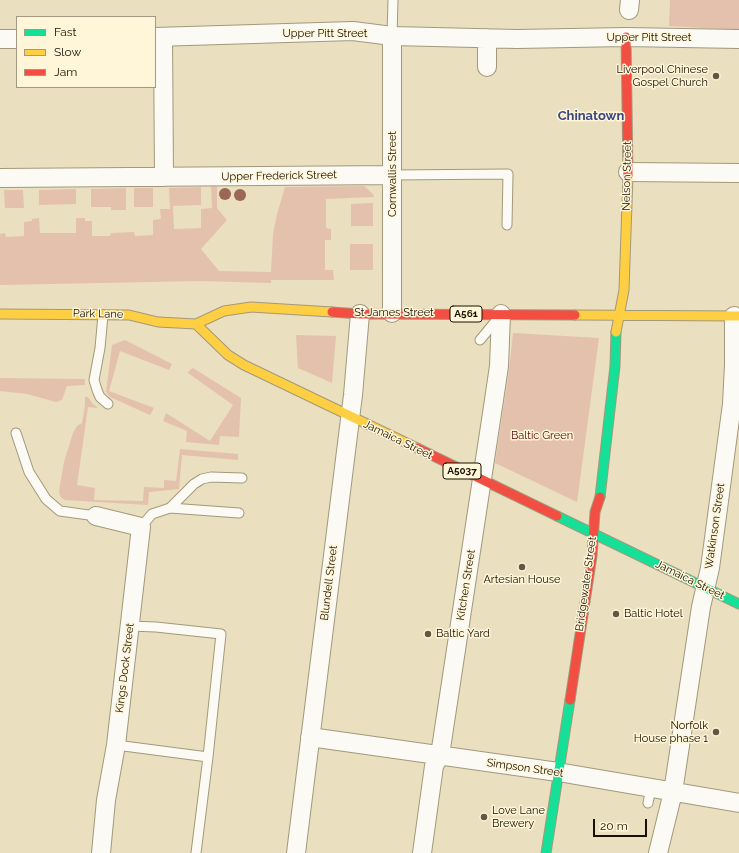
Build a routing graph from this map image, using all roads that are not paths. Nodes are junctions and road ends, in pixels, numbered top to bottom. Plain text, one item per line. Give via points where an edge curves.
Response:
1 (393, 0) edge
2 (392, 36) junction
3 (159, 37) edge
4 (626, 37) junction
5 (487, 38) junction
6 (0, 39) edge
7 (16, 39) edge
8 (739, 39) edge
9 (487, 67) dead end
10 (628, 172) junction
11 (739, 173) edge
12 (393, 175) junction
13 (164, 177) junction
14 (0, 178) edge
15 (507, 225) dead end
16 (392, 313) junction
17 (0, 314) edge
18 (103, 314) junction
19 (360, 314) junction
20 (501, 314) junction
21 (620, 314) junction
22 (736, 316) edge
23 (196, 324) junction
24 (480, 340) dead end
25 (108, 404) dead end
26 (349, 417) junction
27 (16, 433) dead end
28 (242, 478) dead end
29 (482, 480) junction
30 (170, 508) junction
31 (240, 513) dead end
32 (96, 516) joint
33 (141, 527) junction
34 (593, 533) junction
35 (705, 588) junction
36 (739, 604) edge
37 (130, 626) junction
38 (310, 737) junction
39 (116, 745) junction
40 (440, 755) junction
41 (208, 757) junction
42 (558, 772) junction
43 (673, 792) junction
44 (739, 802) edge
45 (100, 853) edge
46 (196, 853) edge
47 (296, 853) edge
48 (422, 853) edge
49 (546, 853) edge
50 (658, 853) edge

1 - 2 lane
2 - 3 street, Upper Pitt Street via 353,31
2 - 5 street, Upper Pitt Street
2 - 12 street, Cornwallis Street
3 - 13 street
4 - 5 street, Upper Pitt Street
4 - 8 street, Upper Pitt Street
4 - 10 main road, Nelson Street
5 - 9 street
6 - 7 street
10 - 11 street
10 - 21 main road, Nelson Street via 624,290
12 - 13 street, Upper Frederick Street
12 - 15 lane via 508,174
12 - 16 street, Cornwallis Street
13 - 14 street, Upper Frederick Street
16 - 19 main road, St James Street / A561
16 - 20 main road, St James Street / A561
17 - 18 main road, Park Lane
18 - 23 main road, Park Lane via 137,316 158,322
18 - 25 lane via 94,380 100,398
19 - 23 main road, St James Street / A561 via 251,307 224,311
19 - 26 street, Blundell Street
20 - 21 main road, St James Street / A561
20 - 24 lane
20 - 29 street, Kitchen Street via 499,366
21 - 22 main road, St James Street / A561
21 - 34 main road, Bridgewater Street via 616,330 615,366 600,496
22 - 35 street, Watkinson Street via 732,404 710,568
23 - 26 main road, Jamaica Street / A5037 via 228,355 244,365
26 - 29 main road, Jamaica Street / A5037
26 - 38 street, Blundell Street
27 - 32 lane via 29,472 46,499 60,511
28 - 30 lane via 202,479
29 - 34 main road, Jamaica Street / A5037
29 - 40 street, Kitchen Street
30 - 31 lane
30 - 33 lane via 152,514
32 - 33 street
33 - 37 street, Kings Dock Street
34 - 35 main road, Jamaica Street / A5037
34 - 42 main road, Bridgewater Street via 592,556
35 - 36 main road, Jamaica Street / A5037
35 - 43 street, Watkinson Street
37 - 39 street, Kings Dock Street
37 - 41 lane via 221,634
38 - 40 street, Simpson Street
38 - 47 street, Blundell Street
39 - 41 lane
39 - 45 street, Kings Dock Street
40 - 42 street, Simpson Street
40 - 48 street, Kitchen Street via 434,766
41 - 46 lane
42 - 43 street, Simpson Street via 649,796
42 - 49 main road, Bridgewater Street
43 - 44 street, Simpson Street
43 - 50 street, Watkinson Street

